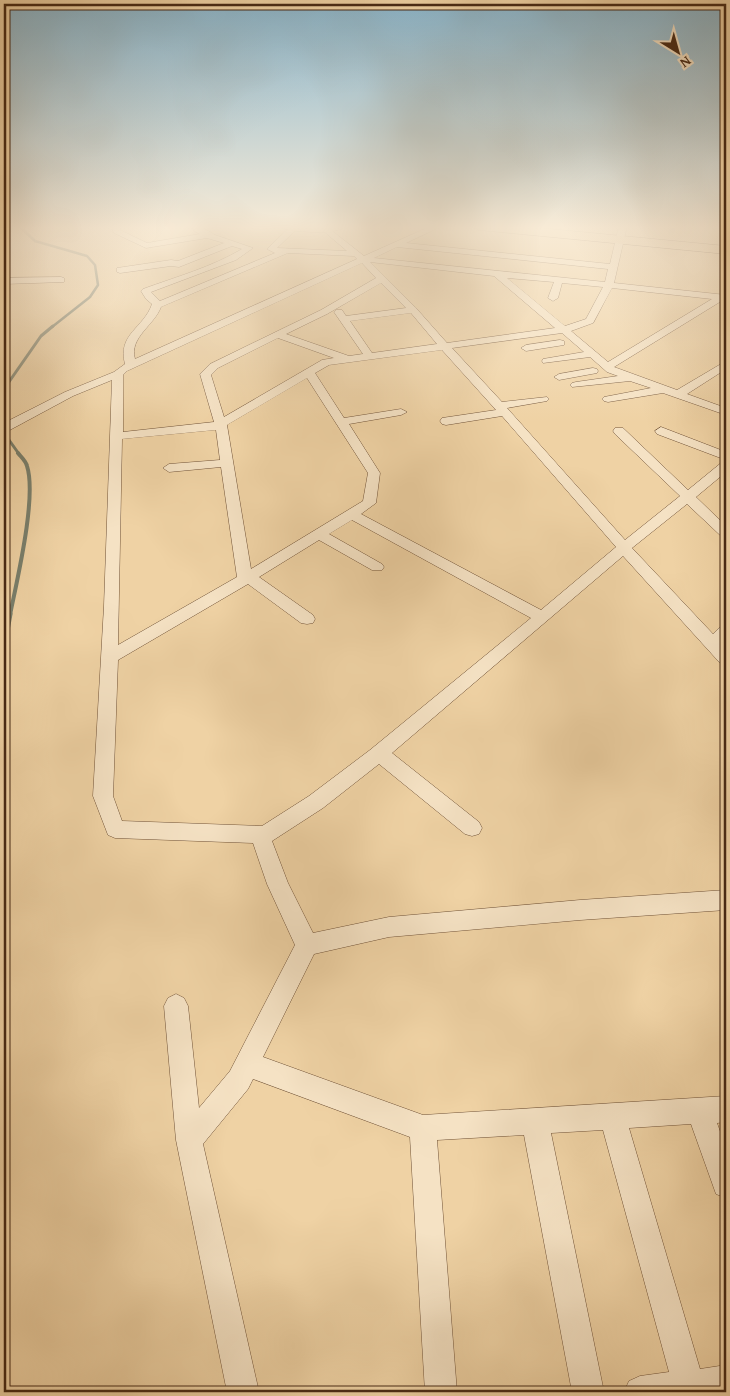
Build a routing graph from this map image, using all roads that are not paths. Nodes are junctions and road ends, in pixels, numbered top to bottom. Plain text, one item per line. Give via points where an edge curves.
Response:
1 (146, 291) edge
2 (188, 291) edge
3 (288, 291) edge
4 (361, 291) edge
5 (394, 291) edge
6 (518, 291) edge
7 (555, 291) edge
8 (606, 291) edge
9 (663, 291) edge
10 (553, 298) dead end
11 (724, 298) edge
12 (157, 304) junction
13 (335, 306) junction
14 (413, 310) junction
15 (344, 319) junction
16 (565, 330) junction
17 (278, 334) junction
18 (576, 340) junction
19 (444, 347) junction
20 (526, 348) dead end
21 (592, 354) junction
22 (370, 357) junction
23 (350, 359) junction
24 (547, 361) dead end
25 (726, 364) edge
26 (608, 368) junction
27 (125, 370) junction
28 (309, 372) junction
29 (559, 377) dead end
30 (630, 377) junction
31 (576, 386) dead end
32 (663, 389) junction
33 (678, 395) junction
34 (543, 398) dead end
35 (608, 399) dead end
36 (502, 409) junction
37 (401, 412) dead end
38 (726, 412) edge
39 (446, 421) dead end
40 (341, 422) junction
41 (221, 424) junction
42 (4, 428) edge
43 (619, 431) dead end
44 (661, 431) dead end
45 (117, 436) junction
46 (726, 456) edge
47 (227, 463) junction
48 (726, 466) edge
49 (169, 468) dead end
50 (687, 497) junction
51 (351, 514) junction
52 (318, 534) junction
53 (726, 534) edge
54 (624, 548) junction
55 (377, 567) dead end
56 (247, 578) junction
57 (542, 617) junction
58 (307, 619) dead end
59 (726, 631) edge
60 (712, 644) junction
61 (109, 658) junction
62 (726, 659) edge
63 (380, 753) junction
64 (472, 828) dead end
65 (260, 835) junction
66 (726, 900) edge
67 (307, 945) junction
68 (176, 1006) dead end
69 (247, 1064) junction
70 (726, 1108) edge
71 (699, 1110) junction
72 (612, 1116) junction
73 (535, 1121) junction
74 (423, 1128) junction
75 (189, 1140) junction
76 (726, 1184) edge
77 (726, 1381) edge
78 (689, 1386) junction
79 (243, 1392) edge
80 (441, 1392) edge
81 (588, 1392) edge
82 (640, 1392) edge

1 - 12 street
2 - 12 street
3 - 27 street
4 - 13 street
5 - 14 street
6 - 16 street
7 - 10 street
8 - 16 street via 590,321
9 - 11 street
11 - 26 street
12 - 27 street via 155,313 139,329 127,351
13 - 15 street
13 - 17 street
14 - 15 street
14 - 19 street
15 - 22 street
16 - 18 street
16 - 19 street
17 - 23 street
17 - 41 street via 206,371
18 - 20 street
18 - 21 street
19 - 22 street
19 - 36 street
21 - 24 street
21 - 26 street
22 - 23 street
23 - 28 street via 326,362
25 - 33 street
26 - 29 street
26 - 30 street
27 - 42 street
27 - 45 street
28 - 40 street
28 - 41 street
30 - 31 street
30 - 32 street
32 - 33 street
32 - 35 street
33 - 38 street
34 - 36 street
36 - 39 street
36 - 54 street
37 - 40 street
40 - 51 street via 374,473 369,503
41 - 45 street via 215,428
41 - 47 street
43 - 50 street
44 - 46 street
45 - 61 street
47 - 49 street
47 - 56 street
48 - 50 street
50 - 53 street
50 - 54 street
51 - 52 street
51 - 57 street
52 - 55 street
52 - 56 street
54 - 57 street
54 - 60 street
56 - 58 street
56 - 61 street
57 - 63 street
59 - 60 street
60 - 62 street
61 - 65 street via 103,796 115,829
63 - 64 street
63 - 65 street via 316,802 265,836
65 - 67 street via 278,884
66 - 67 street via 570,910 390,927
67 - 69 street
68 - 75 street
69 - 74 street
69 - 75 street via 239,1080
70 - 71 street
71 - 72 street
71 - 76 street
72 - 73 street
72 - 78 street
73 - 74 street
73 - 81 street
74 - 80 street
75 - 79 street
77 - 78 street
78 - 82 street

